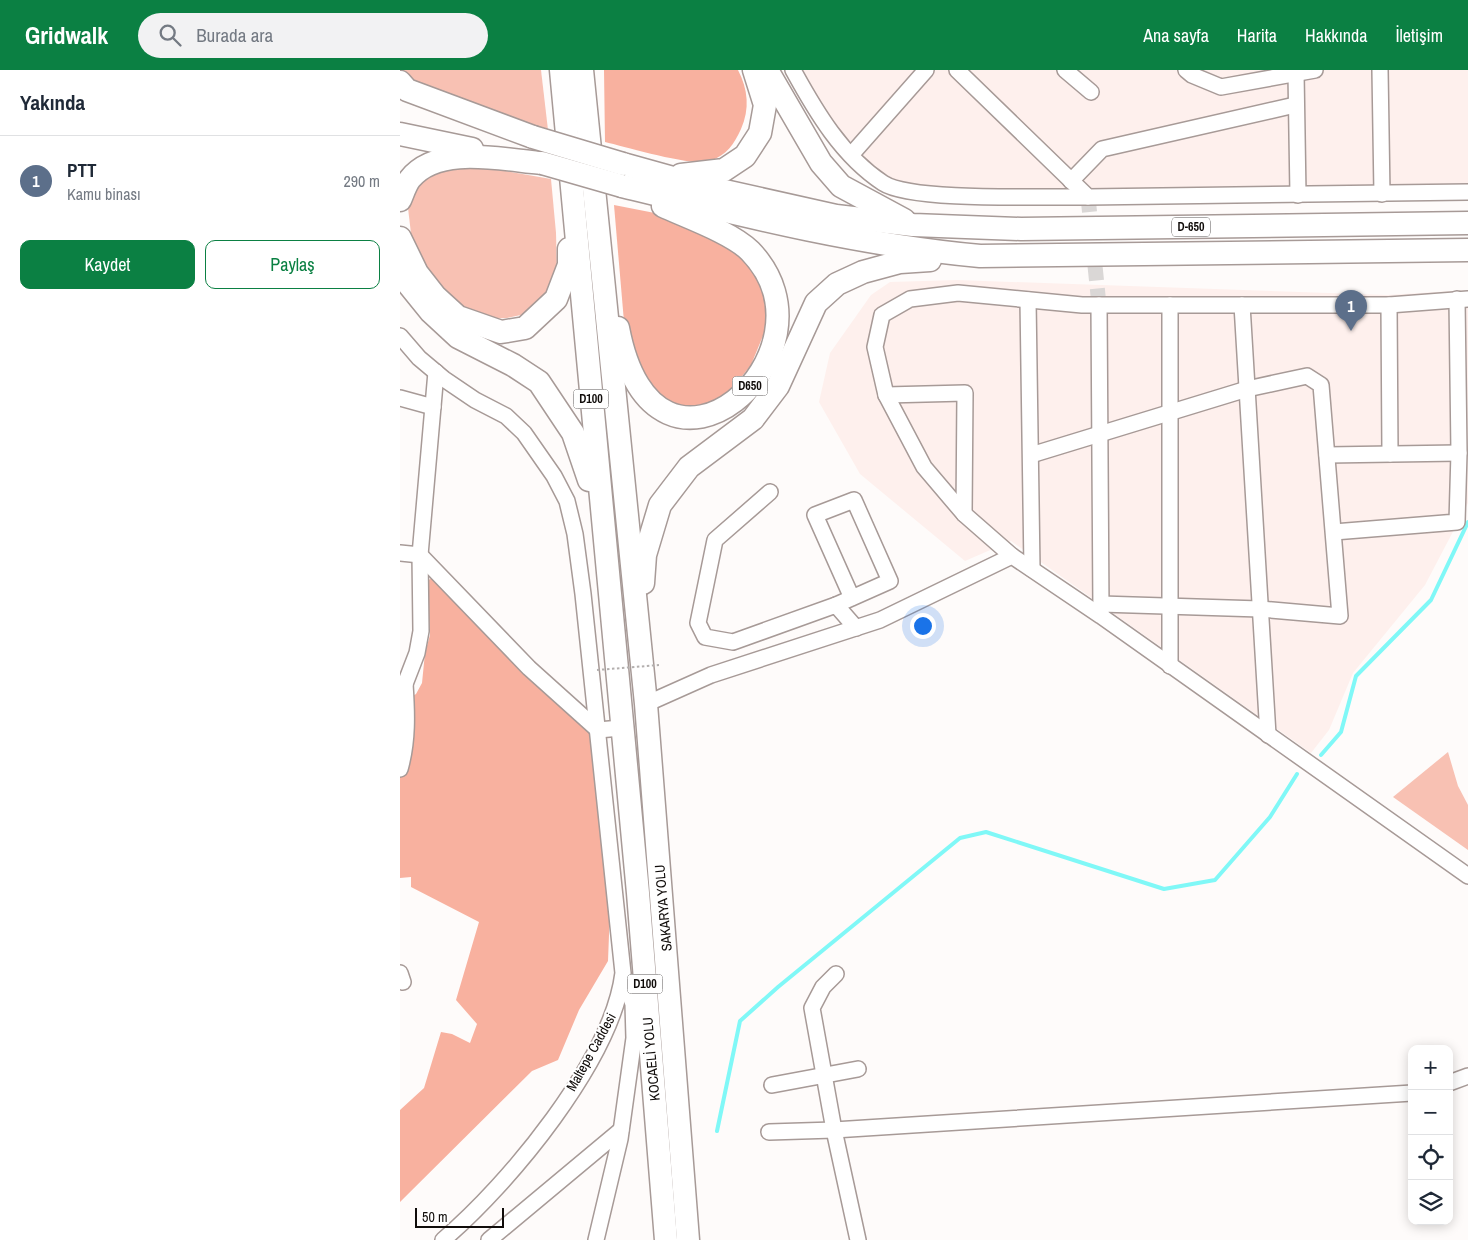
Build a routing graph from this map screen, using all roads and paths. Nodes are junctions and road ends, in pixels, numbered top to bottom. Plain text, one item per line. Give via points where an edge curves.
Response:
1 (560, 70) edge
2 (582, 70) edge
3 (596, 70) edge
4 (754, 70) edge
5 (767, 70) edge
6 (793, 70) edge
7 (926, 70) edge
8 (957, 70) edge
9 (1065, 70) edge
10 (1186, 70) edge
11 (1380, 70) edge
12 (1305, 71) edge
13 (400, 82) edge
14 (1091, 92) dead end
15 (400, 99) edge
16 (1295, 106) junction
17 (400, 134) edge
18 (533, 137) junction
19 (590, 150) junction
20 (851, 155) junction
21 (542, 163) junction
22 (622, 175) junction
23 (665, 176) junction
24 (1070, 181) junction
25 (571, 186) junction
26 (1468, 192) edge
27 (1298, 194) junction
28 (1382, 194) junction
29 (1088, 197) junction
30 (400, 200) edge
31 (1468, 223) edge
32 (914, 225) junction
33 (600, 231) junction
34 (400, 238) edge
35 (1468, 250) edge
36 (980, 256) junction
37 (400, 270) edge
38 (1463, 299) edge
39 (1028, 300) junction
40 (1099, 304) junction
41 (1170, 305) junction
42 (1242, 305) junction
43 (1389, 305) junction
44 (400, 336) edge
45 (436, 372) junction
46 (1247, 389) junction
47 (886, 395) junction
48 (400, 398) edge
49 (433, 407) junction
50 (1170, 413) junction
51 (1100, 434) junction
52 (1459, 453) junction
53 (1390, 454) junction
54 (1031, 455) junction
55 (1327, 455) junction
56 (770, 492) dead end
57 (964, 514) junction
58 (1334, 532) junction
59 (400, 553) edge
60 (420, 555) junction
61 (1012, 556) junction
62 (1032, 569) junction
63 (852, 598) junction
64 (836, 606) junction
65 (1170, 608) junction
66 (1101, 610) junction
67 (1260, 610) junction
68 (856, 628) junction
69 (638, 636) junction
70 (659, 665) dead end
71 (1170, 666) junction
72 (597, 670) dead end
73 (403, 686) edge
74 (646, 704) junction
75 (621, 728) junction
76 (598, 730) junction
77 (1268, 735) junction
78 (400, 769) edge
79 (1468, 876) edge
80 (836, 974) dead end
81 (621, 990) junction
82 (858, 1069) dead end
83 (824, 1075) junction
84 (1468, 1076) edge
85 (1453, 1082) edge
86 (772, 1085) dead end
87 (1408, 1093) edge
88 (622, 1130) junction
89 (834, 1130) junction
90 (770, 1132) dead end
91 (444, 1240) edge
92 (489, 1240) edge
93 (596, 1240) edge
94 (666, 1240) edge
95 (688, 1240) edge
96 (858, 1240) edge

1 - 25 highway, D100
2 - 19 highway, D100
3 - 19 highway
4 - 23 highway, D650 via 765,104 760,133 745,156 724,170
5 - 32 highway via 821,163 841,186
6 - 20 street via 840,145
7 - 20 street
8 - 24 street
9 - 14 street
10 - 12 street via 1221,87
11 - 28 street
12 - 16 street
13 - 18 highway via 407,90
15 - 18 highway
16 - 24 street via 1102,149
16 - 27 street
17 - 21 highway, D650
18 - 22 highway, bridge
19 - 33 highway, D100
20 - 29 street via 884,184 925,194
21 - 22 highway, D650, bridge
21 - 30 highway, D650 via 453,156 430,163 410,179
22 - 23 highway, D650
22 - 33 highway, D650 via 740,243 756,258 768,277 778,311 772,346 754,381 735,401 711,415 682,417 668,413 645,395 637,384 621,344
22 - 36 highway, D650 via 848,238
23 - 32 highway, D650 via 836,216
24 - 29 street
25 - 34 highway via 569,265 556,299 525,328 501,332 458,317 435,296 417,273
25 - 75 highway, D100
26 - 28 street
27 - 28 street
27 - 29 street
31 - 32 highway, D-650 via 1021,229
33 - 69 highway, D100
35 - 36 highway, D-650
36 - 69 highway, D650 via 900,262 863,272 837,284 816,303 778,386 754,419 689,467 660,505 645,555
37 - 75 highway via 431,312 458,337 539,382 573,433 589,477
38 - 43 street
38 - 52 street
39 - 40 street
39 - 47 street via 958,294 910,298 882,315 875,347
39 - 54 street
40 - 41 street
40 - 51 street
41 - 42 street
41 - 50 street
42 - 43 street
42 - 46 street
43 - 53 street
44 - 45 street, Maltepe Caddesi
45 - 49 street
45 - 76 street, Maltepe Caddesi via 475,400 506,416 524,433 567,501 576,544
46 - 50 street
46 - 55 street via 1307,376 1321,384
46 - 67 street
47 - 57 street via 924,467
47 - 57 street via 965,392
48 - 49 street
49 - 60 street
50 - 51 street
50 - 65 street
51 - 54 street
51 - 66 street
52 - 53 street
52 - 58 street via 1457,522
53 - 55 street
54 - 62 street
55 - 58 street
56 - 64 street via 715,540 698,623 705,637 733,642
57 - 61 street
58 - 67 street via 1340,616
59 - 60 street
60 - 73 street via 421,631 417,653
60 - 76 street via 529,668
61 - 62 street
61 - 68 street via 880,620
62 - 66 street
63 - 63 street via 890,581 854,500 815,515
63 - 64 street
64 - 68 street
65 - 66 street
65 - 67 street
65 - 71 street
66 - 71 street
67 - 77 street
68 - 74 street via 711,675
69 - 74 highway, SAKARYA YOLU / D100
70 - 72 path, bridge
71 - 77 street
73 - 78 street via 407,723
74 - 95 highway, SAKARYA YOLU / D100
75 - 76 street
75 - 94 highway, KOCAELİ YOLU / D100
76 - 81 street, Maltepe Caddesi via 623,973
77 - 79 street
80 - 83 street via 812,1008
81 - 88 street via 629,993 632,1004 634,1038
81 - 91 street, Maltepe Caddesi via 590,1060 550,1121 508,1175
82 - 83 street
83 - 86 street
83 - 89 street
84 - 85 street
87 - 89 street
88 - 92 street
88 - 93 street
89 - 90 street
89 - 96 street

